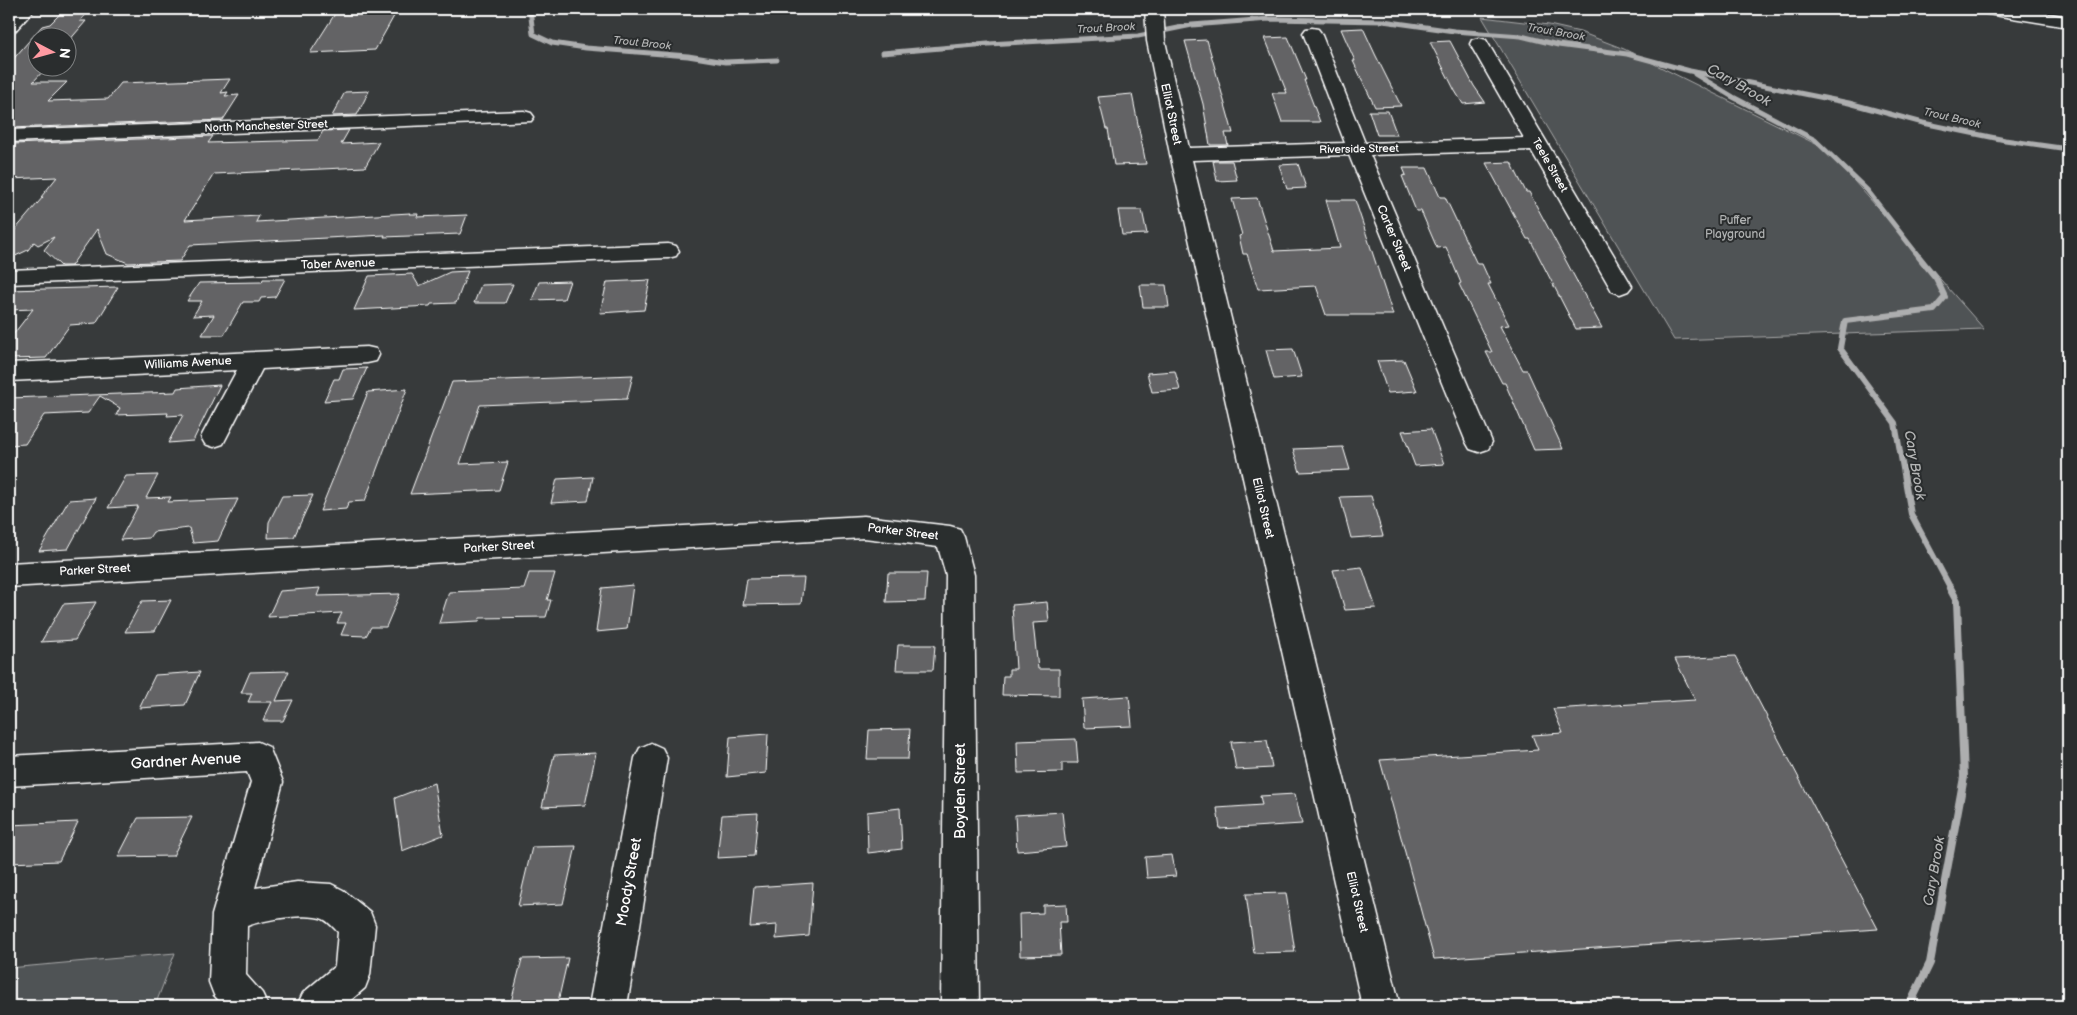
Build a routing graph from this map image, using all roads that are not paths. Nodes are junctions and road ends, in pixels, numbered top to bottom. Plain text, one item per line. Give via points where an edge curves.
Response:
1 (26, 9) edge
2 (1988, 9) edge
3 (2068, 22) edge
4 (1155, 24) edge
5 (9, 27) edge
6 (1312, 33) dead end
7 (1480, 44) dead end
8 (524, 117) dead end
9 (9, 136) edge
10 (1538, 144) junction
11 (1357, 149) junction
12 (1180, 154) junction
13 (668, 251) dead end
14 (9, 277) edge
15 (1620, 286) dead end
16 (367, 355) dead end
17 (254, 360) junction
18 (9, 372) edge
19 (214, 437) dead end
20 (1479, 442) dead end
21 (9, 575) edge
22 (960, 575) joint
23 (651, 758) dead end
24 (9, 772) edge
25 (230, 915) junction
26 (249, 1006) edge
27 (316, 1006) edge
28 (608, 1006) edge
29 (960, 1006) edge
30 (1381, 1006) edge

1 - 5 street
2 - 3 street
4 - 12 street, Elliot Street
6 - 11 street, Carter Street
7 - 10 street, Teele Street
8 - 9 street, North Manchester Street
10 - 11 street, Riverside Street
10 - 15 street, Teele Street
11 - 12 street, Riverside Street
11 - 20 street, Carter Street
12 - 30 street, Elliot Street
13 - 14 street, Taber Avenue
16 - 17 street, Williams Avenue
17 - 18 street, Williams Avenue
17 - 19 street
21 - 22 street, Parker Street via 864,527 950,537
22 - 29 street, Boyden Street
23 - 28 street, Moody Street
24 - 25 street, Gardner Avenue via 258,756 267,782
25 - 26 street via 227,982
25 - 27 street via 258,904 297,899 331,902 357,925 352,975

